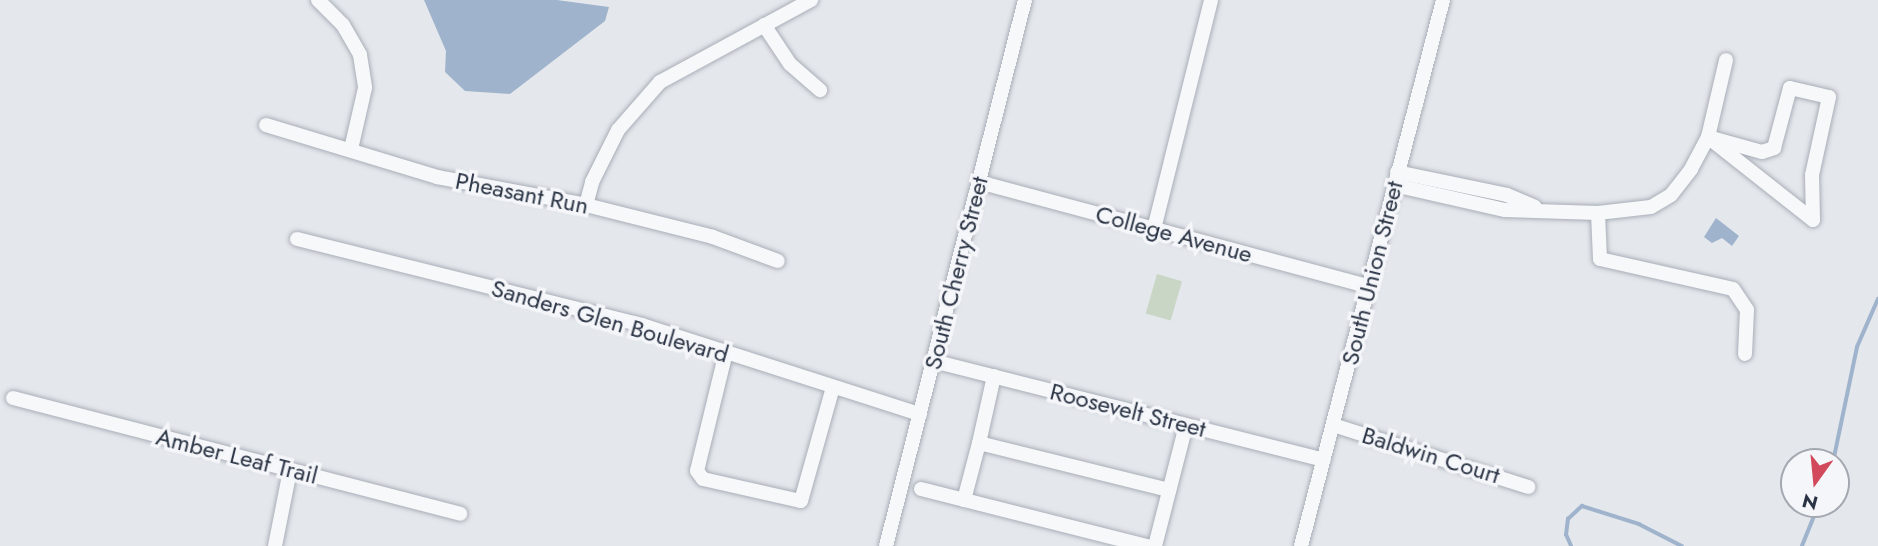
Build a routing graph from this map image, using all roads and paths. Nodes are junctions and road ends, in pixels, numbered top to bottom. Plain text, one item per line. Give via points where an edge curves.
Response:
1 (318, 0) edge
2 (811, 0) edge
3 (1025, 0) edge
4 (1211, 0) edge
5 (1443, 0) edge
6 (764, 25) junction
7 (1726, 60) dead end
8 (820, 90) dead end
9 (266, 125) dead end
10 (1709, 137) junction
11 (351, 149) junction
12 (1396, 178) junction
13 (979, 182) junction
14 (586, 205) junction
15 (1598, 213) junction
16 (1154, 229) junction
17 (297, 239) dead end
18 (778, 261) dead end
19 (1368, 286) junction
20 (726, 352) junction
21 (1745, 354) dead end
22 (933, 361) junction
23 (994, 376) junction
24 (833, 387) junction
25 (13, 398) dead end
26 (920, 414) junction
27 (1186, 425) junction
28 (1333, 425) junction
29 (979, 443) junction
30 (1324, 460) junction
31 (290, 470) junction
32 (1528, 487) dead end
33 (921, 489) dead end
34 (1169, 490) junction
35 (964, 500) junction
36 (460, 514) dead end
37 (275, 546) edge
38 (886, 546) edge
39 (1147, 546) edge
40 (1154, 546) edge
41 (1301, 546) edge

1 - 11 street via 354,39 362,64 365,88
2 - 6 street
3 - 13 street, South Cherry Street
4 - 16 street
5 - 12 street, South Union Street
6 - 8 street via 790,64
6 - 14 street via 684,65 642,100 608,146
7 - 10 street
9 - 11 street, Pheasant Run
10 - 10 street via 1762,152 1774,148 1790,88 1829,97 1812,174 1813,220
10 - 15 street via 1671,195 1651,207
11 - 14 street, Pheasant Run via 437,177
12 - 15 street via 1507,195 1542,210
12 - 19 street, South Union Street
13 - 16 street, College Avenue
13 - 22 street, South Cherry Street
14 - 18 street, Pheasant Run via 713,237
15 - 21 street via 1600,259 1733,289 1747,310
16 - 19 street, College Avenue
17 - 20 street, Sanders Glen Boulevard via 642,325
19 - 28 street, South Union Street
20 - 24 street, Sanders Glen Boulevard
20 - 24 street via 696,471 703,479 801,501
22 - 23 street, Roosevelt Street
22 - 26 street, South Cherry Street
23 - 27 street, Roosevelt Street
23 - 29 street
24 - 26 street, Sanders Glen Boulevard
25 - 31 street, Amber Leaf Trail
26 - 38 street, South Cherry Street
27 - 30 street, Roosevelt Street
27 - 34 street
28 - 30 street, South Union Street
28 - 32 street, Baldwin Court
29 - 34 street
29 - 35 street
30 - 41 street, South Union Street
31 - 36 street, Amber Leaf Trail
31 - 37 street
33 - 35 street
34 - 40 street
35 - 39 street

